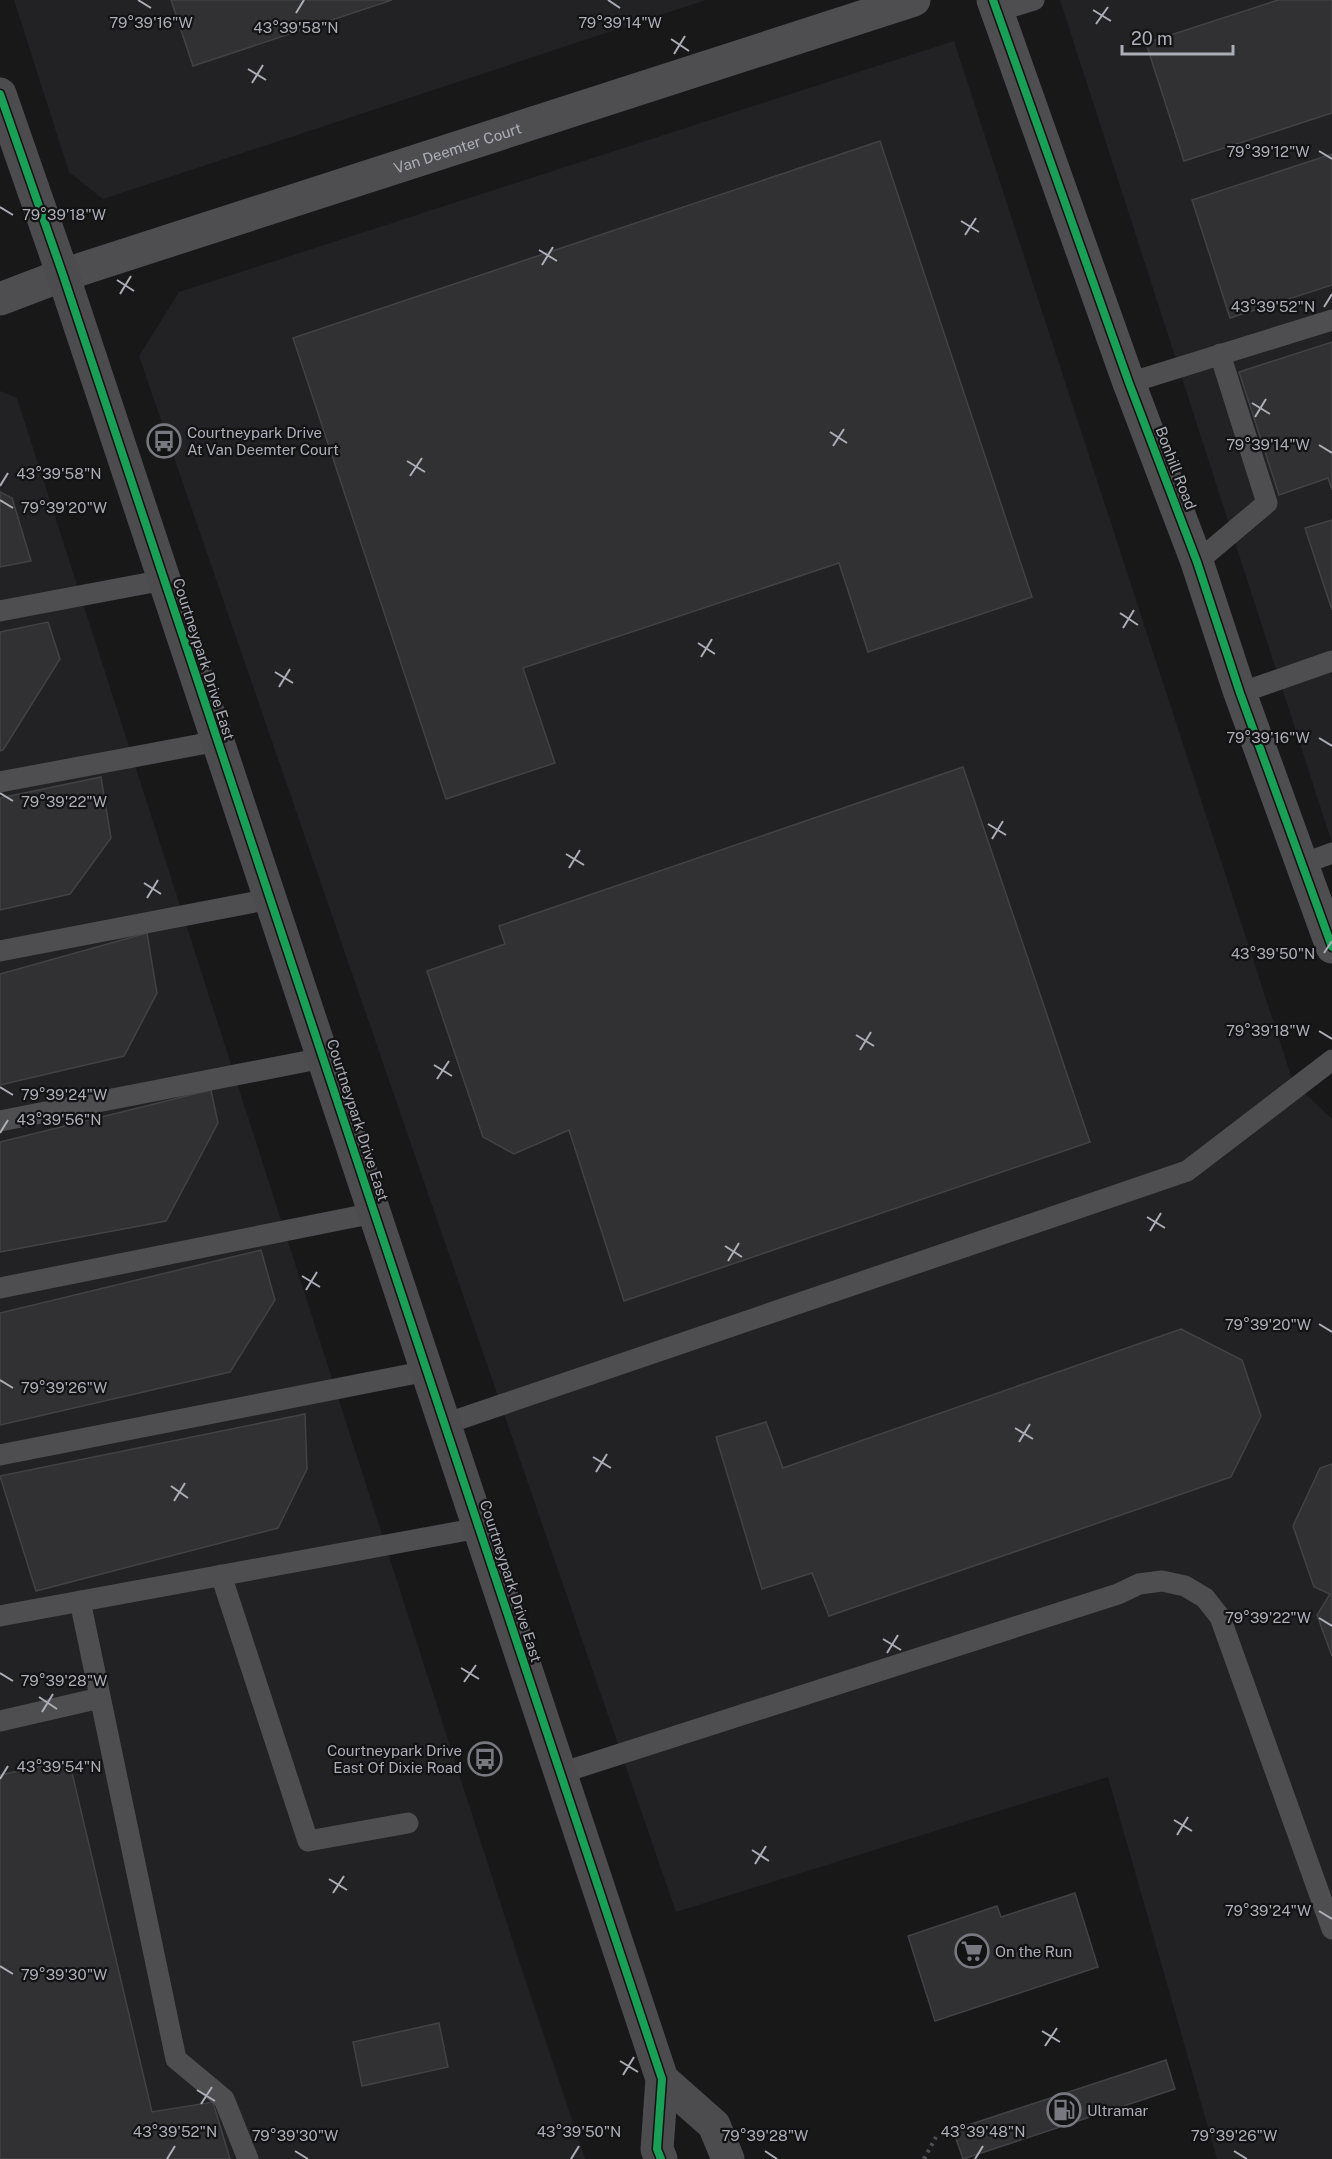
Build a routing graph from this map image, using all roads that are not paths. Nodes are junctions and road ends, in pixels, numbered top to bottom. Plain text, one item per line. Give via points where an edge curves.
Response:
1 (914, 0) edge
2 (1034, 0) edge
3 (995, 6) edge
4 (0, 94) edge
5 (63, 275) junction
6 (0, 299) edge
7 (1332, 320) edge
8 (1220, 354) junction
9 (1129, 383) junction
10 (1197, 562) junction
11 (164, 580) junction
12 (0, 610) edge
13 (1332, 661) edge
14 (1240, 693) junction
15 (218, 741) junction
16 (0, 782) edge
17 (1317, 858) edge
18 (270, 900) junction
19 (1332, 947) edge
20 (0, 951) edge
21 (323, 1058) junction
22 (1332, 1060) edge
23 (0, 1121) edge
24 (374, 1213) junction
25 (0, 1288) edge
26 (427, 1371) junction
27 (445, 1424) junction
28 (0, 1455) edge
29 (479, 1528) junction
30 (221, 1575) junction
31 (80, 1601) junction
32 (0, 1616) edge
33 (100, 1698) junction
34 (0, 1721) edge
35 (561, 1773) junction
36 (408, 1823) dead end
37 (1332, 1929) edge
38 (662, 2079) junction
39 (248, 2159) edge
40 (661, 2159) edge
41 (728, 2159) edge

1 - 5 street, Van Deemter Court
2 - 3 lane
3 - 9 street, Bonhill Road
4 - 5 street, Courtneypark Drive East
5 - 6 street, Van Deemter Court
5 - 11 street, Courtneypark Drive East
7 - 8 lane
8 - 9 lane
8 - 10 lane via 1267,503
9 - 10 street, Bonhill Road
10 - 14 street, Bonhill Road
11 - 12 lane
11 - 15 street, Courtneypark Drive East
13 - 14 lane
14 - 17 street, Bonhill Road
15 - 16 lane
15 - 18 street, Courtneypark Drive East
17 - 19 street, Bonhill Road
18 - 20 lane
18 - 21 street, Courtneypark Drive East
21 - 23 lane
21 - 24 street, Courtneypark Drive East
22 - 27 lane via 1187,1171
24 - 25 lane
24 - 26 street, Courtneypark Drive East
26 - 27 street, Courtneypark Drive East
26 - 28 lane
27 - 29 street, Courtneypark Drive East
29 - 30 lane
29 - 35 street, Courtneypark Drive East
30 - 31 lane
30 - 36 lane via 308,1841
31 - 32 lane
31 - 33 lane
33 - 34 lane
33 - 39 lane via 176,2059 224,2099
35 - 37 lane via 1139,1584 1162,1581 1185,1586 1205,1598 1220,1617
35 - 38 street, Courtneypark Drive East
38 - 40 street, Courtneypark Drive East via 657,2149
38 - 41 street via 714,2125

